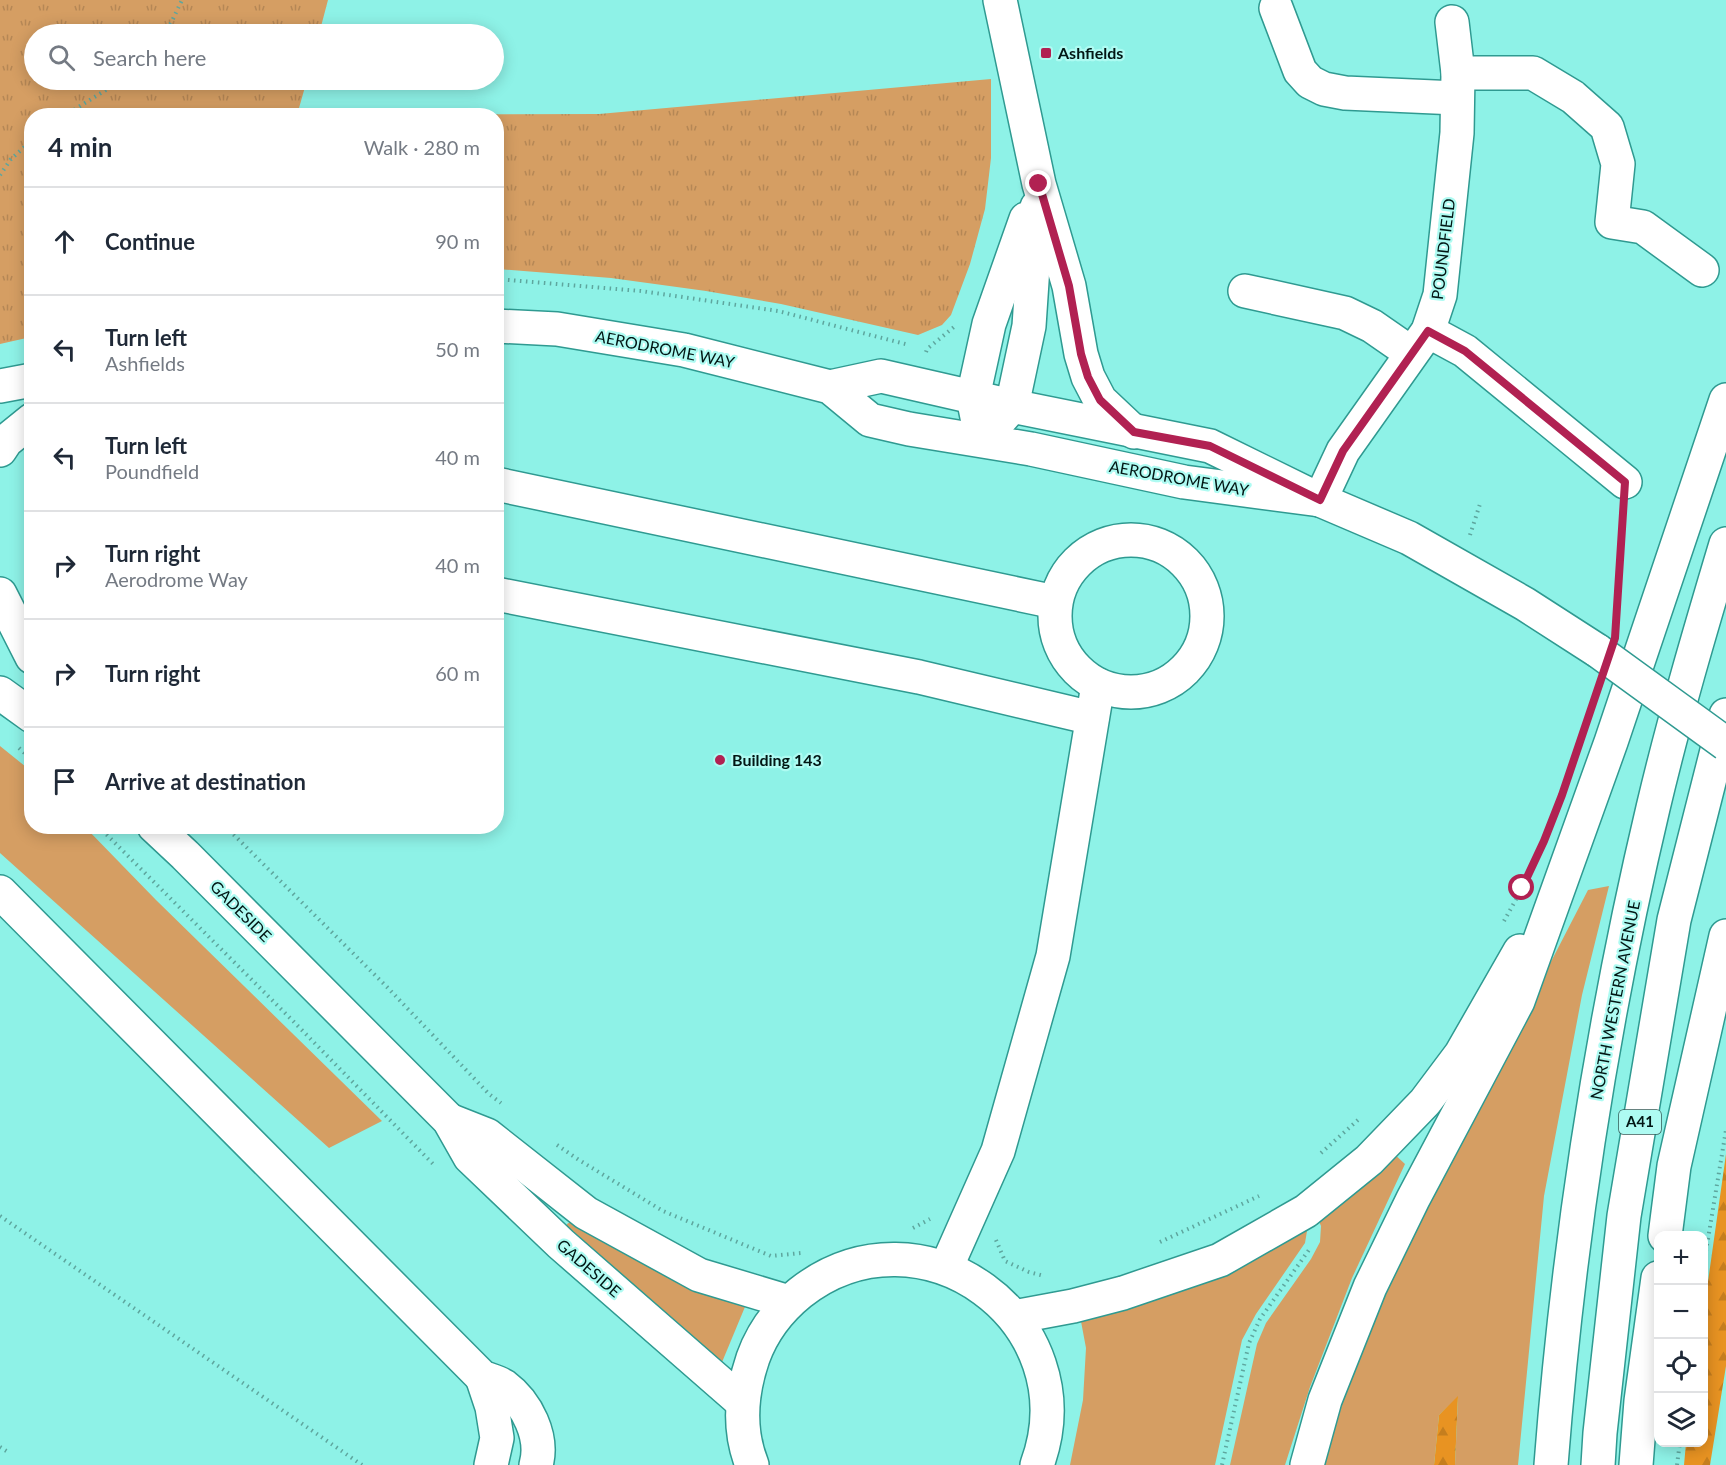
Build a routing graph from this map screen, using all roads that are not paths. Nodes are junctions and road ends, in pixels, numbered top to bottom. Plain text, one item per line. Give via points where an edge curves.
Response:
1 (1000, 0) edge
2 (1276, 8) dead end
3 (1452, 22) dead end
4 (1457, 86) junction
5 (1039, 184) junction
6 (1702, 270) dead end
7 (1245, 291) dead end
8 (504, 326) edge
9 (1420, 342) junction
10 (24, 382) edge
11 (0, 386) edge
12 (830, 387) junction
13 (973, 397) junction
14 (1726, 400) edge
15 (1012, 406) junction
16 (24, 426) edge
17 (1134, 432) junction
18 (982, 441) junction
19 (0, 450) edge
20 (1625, 482) road end
21 (504, 486) edge
22 (1320, 500) junction
23 (1726, 544) edge
24 (0, 594) edge
25 (504, 596) edge
26 (1055, 602) junction
27 (24, 641) edge
28 (1098, 685) junction
29 (0, 693) edge
30 (24, 710) edge
31 (1726, 715) edge
32 (1092, 718) junction
33 (1726, 744) edge
34 (163, 834) edge
35 (168, 834) edge
36 (185, 855) junction
37 (1565, 874) junction
38 (0, 892) edge
39 (1726, 936) edge
40 (450, 1120) junction
41 (1666, 1231) edge
42 (946, 1268) junction
43 (1658, 1285) edge
44 (789, 1302) junction
45 (1014, 1317) junction
46 (482, 1377) junction
47 (742, 1402) junction
48 (491, 1465) edge
49 (536, 1465) edge
50 (752, 1465) edge
51 (1037, 1465) edge
52 (1307, 1465) edge
53 (1551, 1465) edge
54 (1598, 1465) edge
55 (1636, 1465) edge

1 - 5 main road
2 - 4 main road via 1300,71 1324,89 1345,93
3 - 4 main road, POUNDFIELD
4 - 6 main road via 1533,73 1573,97 1607,127 1618,164 1612,222 1643,227
4 - 9 main road, POUNDFIELD via 1440,295
5 - 13 main road via 996,301
5 - 15 main road via 1029,326
5 - 17 main road via 1069,286 1088,377 1100,400
7 - 9 main road via 1345,313
8 - 12 main road, AERODROME WAY via 557,329 684,350
9 - 20 main road via 1465,351
9 - 22 main road, POUNDFIELD via 1343,451
10 - 11 main road
12 - 13 main road, AERODROME WAY via 881,376
12 - 18 main road, AERODROME WAY via 870,420
13 - 15 main road, AERODROME WAY
13 - 18 main road
14 - 37 main road
15 - 17 main road, AERODROME WAY
15 - 18 main road
16 - 19 main road
17 - 22 main road, AERODROME WAY via 1210,446
18 - 22 main road, AERODROME WAY via 1031,448 1184,483
21 - 26 main road
22 - 33 main road, bridge via 1409,538 1525,604 1607,639
23 - 53 main road, NORTH WESTERN AVENUE / A41 via 1653,808 1611,1006 1579,1206
24 - 27 main road
25 - 32 main road via 919,677
26 - 28 main road via 1058,642 1081,675
26 - 28 main road via 1073,566 1087,553 1125,540 1164,547 1194,573 1203,591 1206,630 1189,666 1156,689 1117,692
28 - 32 main road
29 - 30 main road
31 - 54 main road, A41 via 1674,920 1624,1216
32 - 42 main road via 1053,956 998,1151
34 - 36 main road, GADESIDE
35 - 36 main road, GADESIDE
36 - 40 main road, GADESIDE
37 - 45 main road via 1461,1054 1431,1094 1369,1160 1315,1204 1220,1260 1113,1296
37 - 52 main road via 1518,1001 1370,1287 1325,1400
38 - 46 main road
39 - 41 main road via 1674,1167
40 - 44 main road, GADESIDE via 487,1135 586,1213 699,1275
40 - 47 main road, GADESIDE via 478,1165 561,1244
42 - 44 main road via 910,1260 863,1263 836,1271
42 - 45 main road via 980,1286
43 - 55 main road
44 - 47 main road via 756,1348
45 - 51 main road via 1037,1358 1046,1394 1047,1422
46 - 48 main road via 497,1438
46 - 49 main road via 504,1386 524,1406 537,1433
47 - 50 main road

